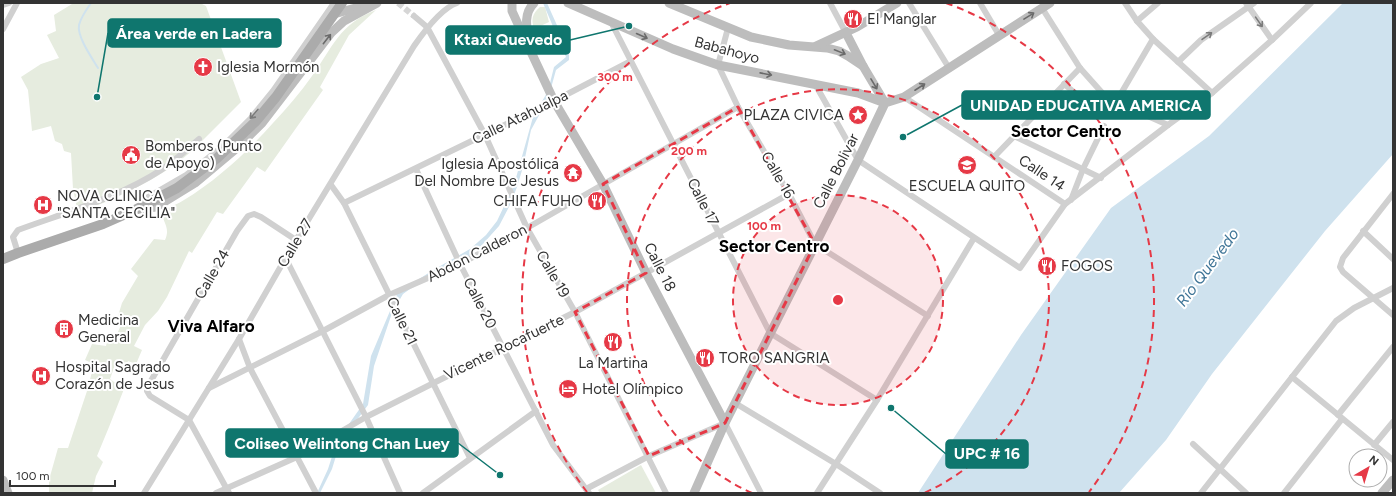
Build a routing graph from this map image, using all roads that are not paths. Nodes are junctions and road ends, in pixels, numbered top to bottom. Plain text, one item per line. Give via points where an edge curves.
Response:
1 (9, 3) edge
2 (17, 3) edge
3 (334, 3) edge
4 (342, 3) edge
5 (373, 3) edge
6 (378, 3) edge
7 (457, 3) edge
8 (512, 3) edge
9 (523, 3) edge
10 (528, 3) edge
11 (534, 3) edge
12 (568, 3) edge
13 (668, 3) edge
14 (830, 3) edge
15 (896, 3) edge
16 (909, 3) edge
17 (980, 3) edge
18 (1125, 3) edge
19 (1158, 3) edge
20 (1254, 3) edge
21 (1310, 3) edge
22 (3, 5) edge
23 (1046, 5) edge
24 (1247, 5) edge
25 (680, 6) edge
26 (334, 14) junction
27 (414, 16) tunnel mouth
28 (1137, 21) junction
29 (611, 22) junction
30 (427, 27) junction
31 (728, 28) junction
32 (3, 29) edge
33 (846, 33) junction
34 (999, 35) junction
35 (1153, 39) junction
36 (1272, 40) junction
37 (814, 46) junction
38 (532, 54) junction
39 (631, 61) junction
40 (1178, 62) junction
41 (718, 65) junction
42 (863, 66) junction
43 (949, 68) junction
44 (1080, 68) junction
45 (815, 84) junction
46 (1064, 84) junction
47 (1212, 93) junction
48 (1105, 96) junction
49 (904, 97) junction
50 (554, 101) junction
51 (885, 102) junction
52 (1116, 102) junction
53 (738, 107) junction
54 (1168, 125) junction
55 (1104, 126) dead end
56 (485, 135) junction
57 (1014, 136) junction
58 (199, 139) dead end
59 (673, 144) junction
60 (994, 157) junction
61 (858, 160) junction
62 (416, 169) junction
63 (1083, 169) junction
64 (1101, 178) junction
65 (603, 184) junction
66 (331, 185) junction
67 (789, 194) junction
68 (1393, 194) edge
69 (1071, 200) junction
70 (344, 203) junction
71 (1065, 204) junction
72 (139, 208) junction
73 (527, 228) junction
74 (1364, 231) junction
75 (718, 232) junction
76 (974, 238) junction
77 (296, 240) junction
78 (815, 244) junction
79 (18, 253) junction
80 (286, 258) junction
81 (3, 259) edge
82 (1393, 259) edge
83 (460, 264) junction
84 (646, 273) junction
85 (1393, 288) edge
86 (389, 295) junction
87 (1374, 298) junction
88 (575, 312) junction
89 (1393, 315) edge
90 (928, 316) junction
91 (323, 331) junction
92 (770, 333) junction
93 (239, 339) junction
94 (503, 347) junction
95 (1393, 347) edge
96 (250, 368) junction
97 (1292, 377) junction
98 (432, 383) junction
99 (209, 388) junction
100 (877, 400) junction
101 (735, 403) junction
102 (536, 411) junction
103 (366, 417) junction
104 (1340, 417) junction
105 (189, 420) junction
106 (1393, 422) edge
107 (725, 423) junction
108 (1192, 444) dead end
109 (1374, 445) junction
110 (649, 456) junction
111 (298, 457) junction
112 (470, 458) junction
113 (1393, 460) edge
114 (836, 464) junction
115 (1221, 469) junction
116 (3, 480) edge
117 (1393, 480) edge
118 (227, 491) edge
119 (587, 491) edge
120 (8, 493) edge
121 (144, 493) edge
122 (216, 493) edge
123 (316, 493) edge
124 (400, 493) edge
125 (423, 493) edge
126 (666, 493) edge
127 (694, 493) edge
128 (761, 493) edge
129 (817, 493) edge
130 (880, 493) edge
131 (1201, 493) edge
132 (1246, 493) edge
133 (1284, 493) edge
134 (1382, 493) edge

1 - 22 street
2 - 32 street
3 -> 72 street via 273,91 251,118 222,147 186,175 148,197
4 - 26 main road
5 - 26 main road
72 -> 6 main road via 156,207 214,168 262,123 331,33 344,21
7 - 30 street, Calle 27 via 451,5
8 - 38 main road, Calle 18 via 512,11
9 - 10 main road
11 - 38 main road, Calle 18 via 526,23
12 - 29 main road, Babahoyo
13 - 25 main road
14 - 33 street
15 - 33 main road
16 - 43 street
17 - 34 street
18 - 28 street
19 - 28 street
20 - 24 street
21 - 36 street
34 -> 23 main road
23 - 44 street
24 -> 36 street
40 -> 24 street
25 - 31 main road
26 - 72 main road via 256,121 216,159 177,188
27 - 30 street, Calle 19
28 - 35 street
29 - 39 street, Calle 17
29 -> 41 main road, Babahoyo
30 - 56 street, Calle 19
30 - 66 street, Calle 27
31 - 37 main road via 779,44
31 - 41 street
33 - 37 main road
33 - 42 main road
34 - 43 main road
35 - 40 street
35 - 52 street
36 - 47 street
37 -> 42 main road via 839,51
38 - 50 main road, Calle 18
39 - 50 street, Calle Atahualpa
39 - 59 street, Calle 17
40 - 47 street
41 -> 45 main road, Babahoyo
41 - 53 street, Calle 16
42 -> 51 main road
49 -> 43 main road
44 - 46 street
44 - 48 street
45 - 51 main road, Babahoyo via 858,92
45 - 61 street
46 - 48 street via 1096,110
46 - 57 street
47 - 54 street
48 - 52 street
49 - 51 main road
49 - 60 street, Calle 14
50 - 56 street, Calle Atahualpa
50 - 65 main road, Calle 18
51 - 61 main road, Calle Bolivar
52 - 54 street
53 - 59 street, Abdon Calderon
53 - 67 street, Calle 16
54 - 64 street
55 - 63 street
56 - 62 street, Calle Atahualpa
56 - 73 street, Calle 19
57 - 60 street
57 - 63 street
58 - 79 street via 162,170 134,185 18,230 13,237
59 - 65 street, Abdon Calderon
59 - 75 street, Calle 17
60 - 71 street, Calle 14
61 - 76 street
61 - 78 main road, Calle Bolivar
62 - 70 street, Calle Atahualpa
62 - 83 street, Calle 20
63 - 64 street
63 - 69 street
64 - 69 street
65 - 73 street, Abdon Calderon
65 - 84 main road, Calle 18
66 - 70 street, Calle 21
66 - 77 street, Calle 27
67 - 75 street, Vicente Rocafuerte
67 - 78 street, Calle 16
68 - 74 street
69 - 71 street
70 - 86 street, Calle 21
71 - 76 street via 1021,268
72 - 79 main road via 103,224
73 - 83 street, Abdon Calderon
73 - 88 street, Calle 19
74 - 82 street
74 - 87 street via 1340,267
75 - 84 street, Vicente Rocafuerte
75 - 92 street, Calle 17
76 - 90 street
77 - 80 street, Calle 27
77 - 105 street, Calle 24 via 254,214 248,216 237,231 148,386 150,396
78 - 90 street
78 - 92 main road, Calle Bolivar
79 - 81 main road
80 - 91 street
80 - 93 street, Calle 27
83 - 86 street, Abdon Calderon
83 - 94 street, Calle 20
84 - 88 street, Vicente Rocafuerte
84 - 107 main road, Calle 18
85 - 87 street
86 - 91 street, Abdon Calderon
86 - 98 street, Calle 21
87 - 89 street
87 - 97 street via 1339,318
88 - 94 street, Vicente Rocafuerte
88 - 110 street, Calle 19
90 - 100 street
91 - 96 street, Abdon Calderon
91 - 103 street
92 - 100 street
92 - 101 main road, Calle Bolivar
93 - 96 street
93 - 99 street, Calle 27
94 - 98 street, Vicente Rocafuerte
94 - 102 street, Calle 20
95 - 104 street
96 - 99 street, Abdon Calderon
96 - 111 street
97 - 104 street
97 - 115 street
98 - 103 street, Vicente Rocafuerte
98 - 112 street, Calle 21
99 - 105 street, Calle 27
100 - 114 street
101 - 107 main road, Calle Bolivar
101 - 114 street
102 - 112 street
102 - 119 street, Calle 20 via 554,445
103 - 111 street, Vicente Rocafuerte
103 - 124 street
104 - 109 street
104 - 133 street
105 - 118 street, Calle 24
105 - 121 street, Calle 27
106 - 109 street
107 - 110 street
107 - 127 main road, Calle Bolivar
107 - 128 street, Calle 18
108 - 115 street
109 - 113 street
110 - 119 street
110 - 126 street, Calle 19
111 - 118 street, Vicente Rocafuerte
111 - 123 street
112 - 125 street
114 - 129 street
114 - 130 street
115 - 131 street
115 - 132 street
116 - 120 main road
117 - 134 main road
118 - 122 street, Vicente Rocafuerte

